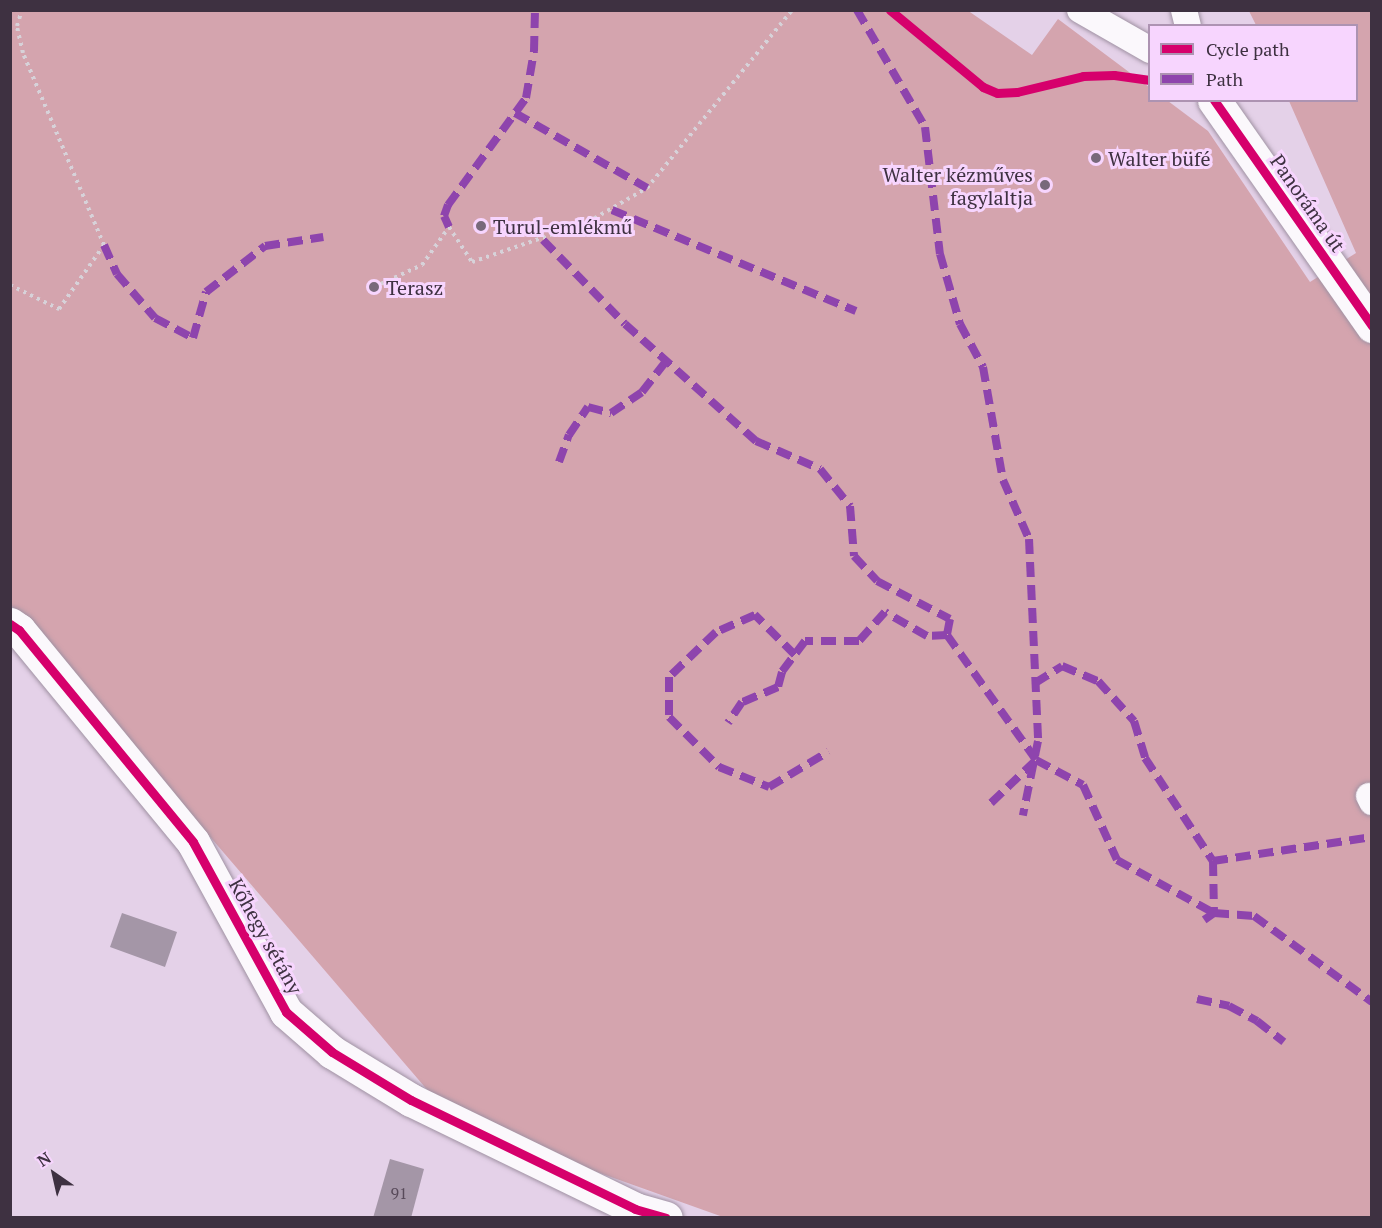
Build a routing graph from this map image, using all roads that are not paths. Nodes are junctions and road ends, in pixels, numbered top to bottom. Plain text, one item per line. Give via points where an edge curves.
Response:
1 (1080, 10) edge
2 (1148, 49) edge
3 (1215, 102) edge
4 (1371, 326) edge
5 (10, 624) edge
6 (666, 1218) edge

1 - 2 lane
3 - 4 street, Panoráma út
5 - 6 street, Kőhegy sétány via 19,630 193,842 286,1012 332,1052 411,1100 635,1209

